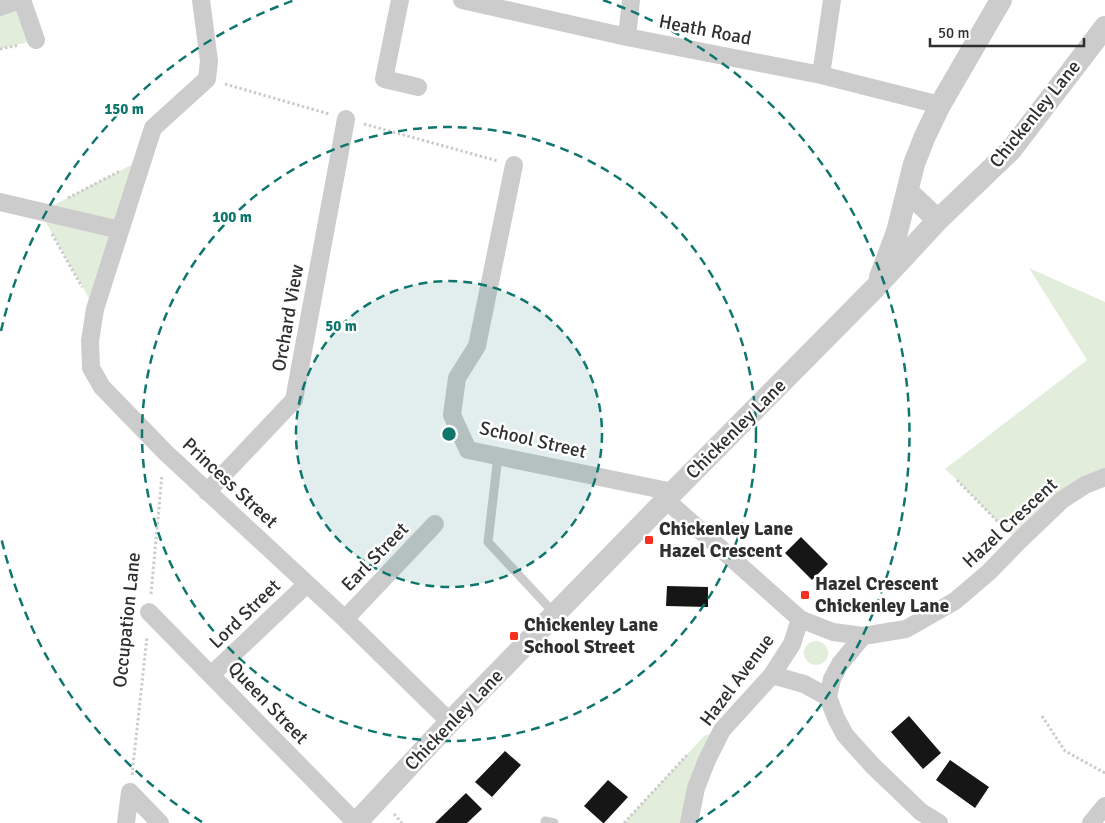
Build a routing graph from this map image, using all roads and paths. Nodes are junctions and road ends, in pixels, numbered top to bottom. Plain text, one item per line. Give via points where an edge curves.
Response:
1 (21, 0) edge
2 (200, 0) edge
3 (400, 0) edge
4 (462, 0) edge
5 (631, 0) edge
6 (832, 0) edge
7 (1000, 0) edge
8 (0, 7) edge
9 (1105, 27) edge
10 (627, 37) junction
11 (36, 40) dead end
12 (821, 75) junction
13 (418, 86) dead end
14 (940, 105) junction
15 (346, 119) dead end
16 (514, 165) dead end
17 (908, 192) junction
18 (0, 202) edge
19 (938, 220) junction
20 (120, 230) junction
21 (876, 288) junction
22 (165, 452) junction
23 (498, 456) junction
24 (1105, 477) edge
25 (957, 480) dead end
26 (208, 492) junction
27 (670, 496) junction
28 (435, 524) dead end
29 (1018, 542) junction
30 (307, 584) junction
31 (149, 612) junction
32 (555, 615) junction
33 (345, 619) junction
34 (800, 619) junction
35 (863, 636) junction
36 (211, 675) junction
37 (772, 675) junction
38 (828, 697) junction
39 (1042, 716) dead end
40 (450, 722) junction
41 (691, 751) dead end
42 (1105, 773) edge
43 (130, 792) junction
44 (1105, 806) edge
45 (126, 823) edge
46 (160, 823) edge
47 (356, 823) edge
48 (624, 823) edge
49 (689, 823) edge
50 (939, 823) edge
51 (1091, 823) edge

1 - 8 street
1 - 11 street
2 - 20 street via 209,61 208,79 153,128
3 - 13 street via 384,79
4 - 10 street, Heath Road
5 - 10 street
6 - 12 street
7 - 14 street
9 - 19 street, Chickenley Lane via 1011,150
10 - 12 street, Heath Road
12 - 14 street, Heath Road
14 - 17 street via 924,136
15 - 26 street, Orchard View via 294,400
16 - 23 street, School Street via 477,346 457,378 452,415 468,450
17 - 19 street
17 - 21 street
18 - 20 street
19 - 21 street, Chickenley Lane
20 - 22 street, Princess Street via 95,309 90,341 91,368 102,387
21 - 27 street, Chickenley Lane
22 - 26 street, Princess Street
22 - 31 path, Occupation Lane
23 - 27 street, School Street
23 - 32 lane via 488,542
24 - 29 street, Hazel Crescent via 1062,500
25 - 29 path
26 - 30 street, Princess Street
27 - 32 street, Chickenley Lane
27 - 34 street, Hazel Crescent
28 - 33 street, Earl Street
29 - 35 street, Hazel Crescent via 955,601 906,629
30 - 33 street, Princess Street
30 - 36 street, Lord Street
31 - 36 street, Queen Street
31 - 43 path, Occupation Lane
32 - 40 street, Chickenley Lane
33 - 40 street, Princess Street
34 - 35 street, Hazel Crescent via 833,632
34 - 37 street, Hazel Avenue via 792,644
35 - 38 street via 840,664
36 - 47 street, Queen Street
37 - 38 street via 804,684
37 - 49 street, Hazel Avenue via 722,730 696,788
38 - 50 street via 845,735 921,812
39 - 42 path via 1065,751
40 - 47 street, Chickenley Lane
41 - 48 path
43 - 45 street
43 - 46 street
44 - 51 street

